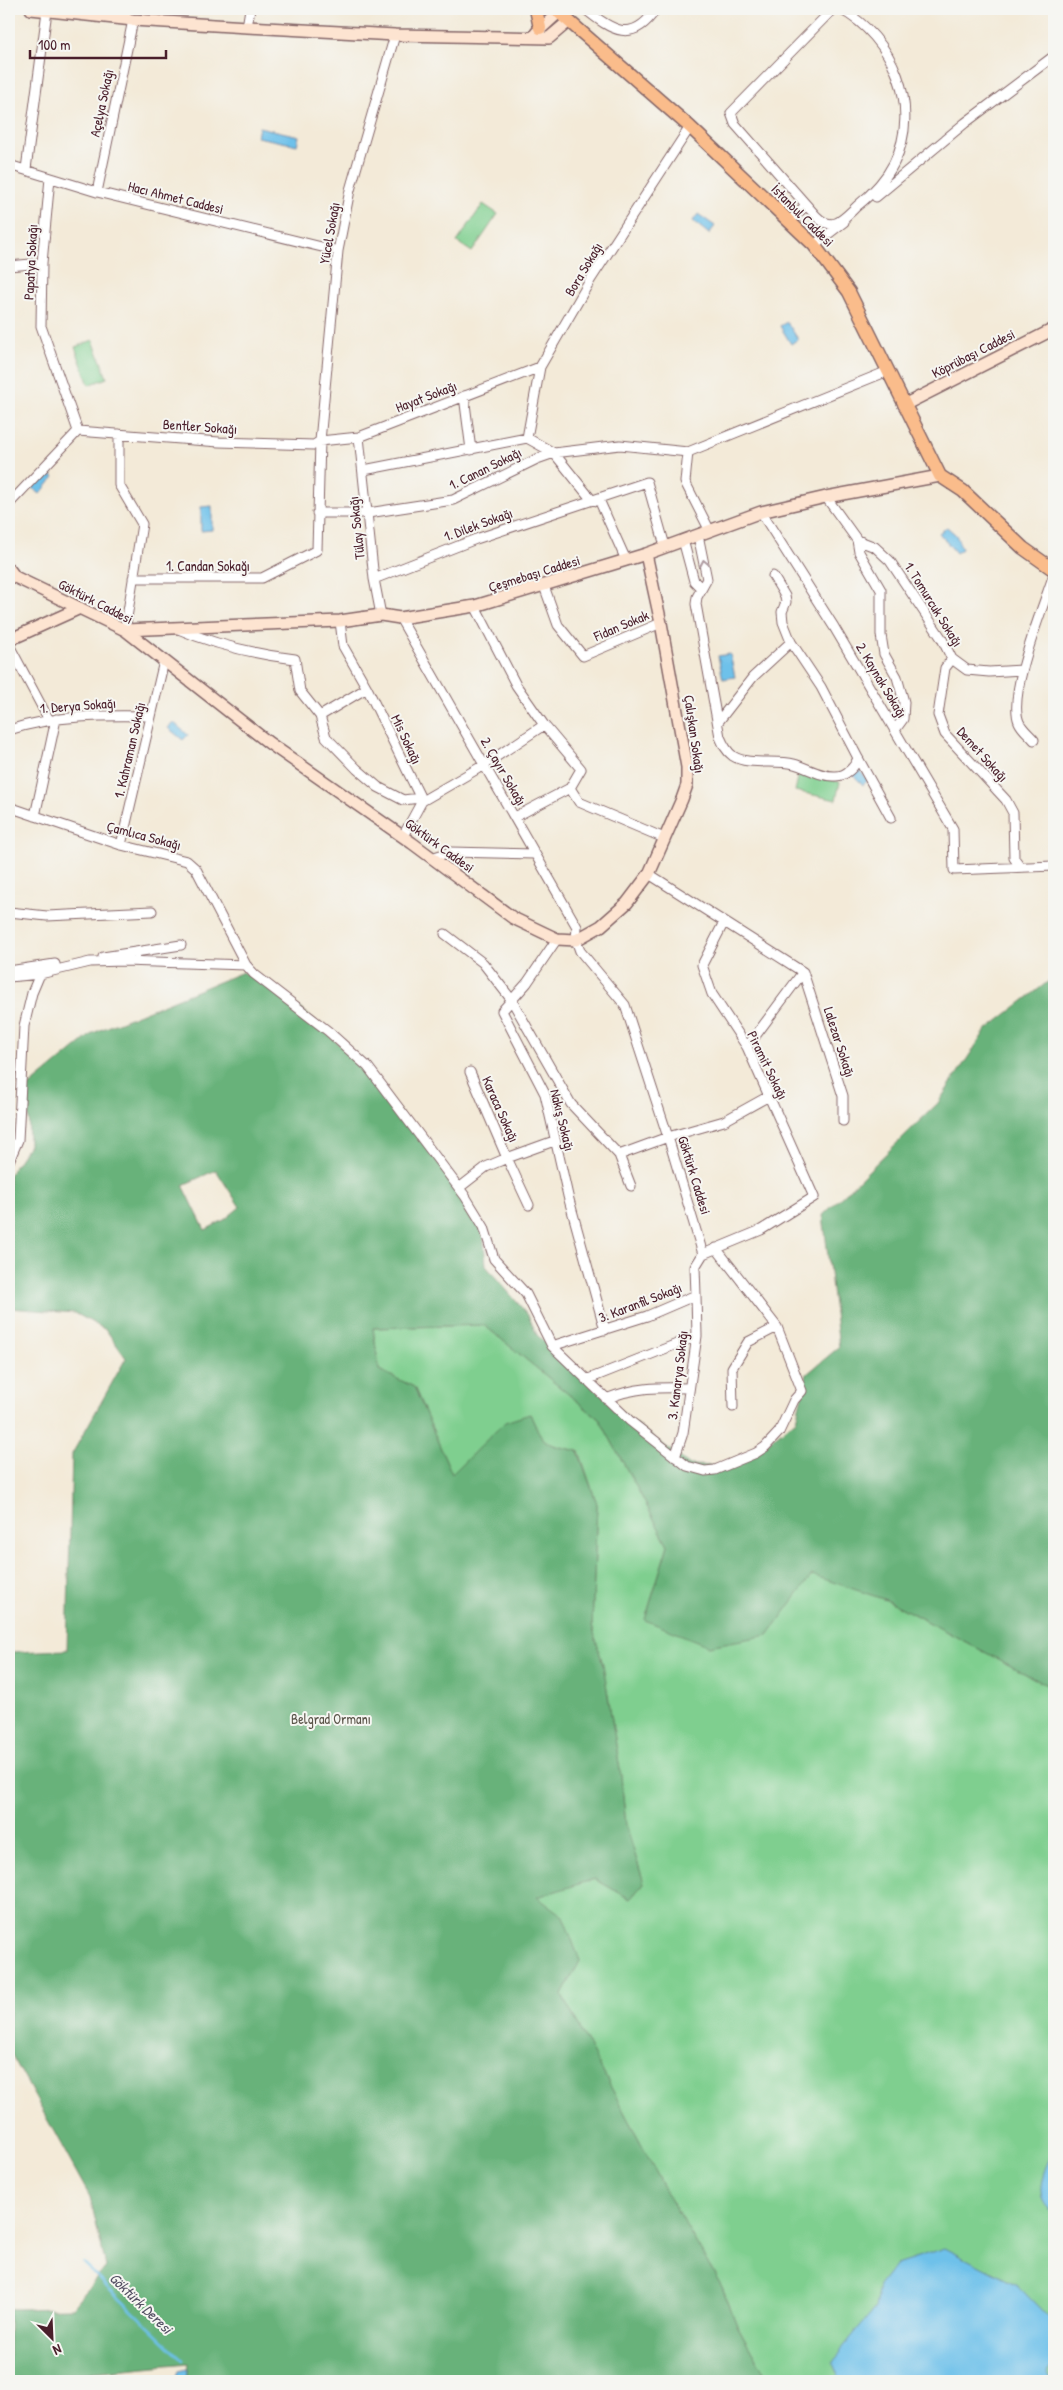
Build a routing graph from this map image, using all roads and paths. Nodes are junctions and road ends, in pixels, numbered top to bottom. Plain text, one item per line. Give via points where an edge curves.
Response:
1 (31, 9) edge
2 (250, 9) edge
3 (536, 9) edge
4 (585, 9) edge
5 (656, 9) edge
6 (833, 9) edge
7 (840, 9) edge
8 (557, 10) edge
9 (48, 11) junction
10 (133, 20) junction
11 (569, 21) junction
12 (247, 27) junction
13 (536, 32) junction
14 (395, 35) junction
15 (1054, 56) edge
16 (690, 126) junction
17 (9, 165) edge
18 (26, 169) junction
19 (50, 178) junction
20 (97, 192) junction
21 (806, 205) junction
22 (790, 221) junction
23 (814, 245) junction
24 (338, 251) junction
25 (42, 262) junction
26 (9, 266) edge
27 (1054, 329) edge
28 (540, 367) junction
29 (888, 371) junction
30 (464, 396) junction
31 (904, 405) junction
32 (78, 431) junction
33 (119, 434) junction
34 (359, 437) junction
35 (527, 438) junction
36 (320, 442) junction
37 (471, 450) junction
38 (688, 452) junction
39 (554, 453) junction
40 (364, 470) junction
41 (940, 476) junction
42 (826, 497) junction
43 (591, 499) junction
44 (9, 504) edge
45 (317, 512) junction
46 (368, 512) junction
47 (761, 512) junction
48 (710, 531) junction
49 (698, 535) junction
50 (683, 540) junction
51 (857, 540) junction
52 (665, 546) junction
53 (646, 554) junction
54 (626, 560) junction
55 (9, 570) edge
56 (1054, 572) edge
57 (773, 576) dead end
58 (133, 578) junction
59 (374, 578) junction
60 (544, 586) junction
61 (701, 588) junction
62 (475, 606) junction
63 (80, 608) junction
64 (381, 615) junction
65 (400, 618) junction
66 (340, 621) junction
67 (661, 623) junction
68 (176, 628) junction
69 (125, 630) junction
70 (9, 640) edge
71 (791, 642) junction
72 (9, 646) edge
73 (952, 658) junction
74 (164, 661) junction
75 (1022, 670) junction
76 (367, 688) junction
77 (151, 716) junction
78 (320, 716) junction
79 (52, 719) junction
80 (718, 722) junction
81 (544, 725) junction
82 (9, 730) edge
83 (895, 730) junction
84 (1034, 740) dead end
85 (858, 758) junction
86 (484, 765) junction
87 (570, 788) junction
88 (421, 800) junction
89 (9, 807) edge
90 (35, 816) junction
91 (514, 817) junction
92 (891, 818) dead end
93 (403, 836) junction
94 (664, 838) junction
95 (121, 845) junction
96 (534, 854) junction
97 (431, 858) junction
98 (1020, 866) junction
99 (1054, 866) edge
100 (649, 874) junction
101 (152, 911) dead end
102 (9, 912) edge
103 (724, 922) junction
104 (445, 934) dead end
105 (557, 939) junction
106 (576, 940) junction
107 (181, 945) dead end
108 (246, 966) junction
109 (9, 971) edge
110 (803, 972) junction
111 (40, 974) junction
112 (9, 977) edge
113 (511, 1000) junction
114 (747, 1047) junction
115 (470, 1072) dead end
116 (769, 1096) junction
117 (842, 1121) dead end
118 (668, 1137) junction
119 (554, 1141) junction
120 (619, 1155) junction
121 (507, 1158) junction
122 (9, 1160) edge
123 (631, 1186) dead end
124 (459, 1188) junction
125 (529, 1205) dead end
126 (716, 1248) junction
127 (703, 1254) junction
128 (696, 1295) junction
129 (777, 1327) junction
130 (606, 1330) junction
131 (697, 1336) junction
132 (552, 1346) junction
133 (586, 1380) junction
134 (689, 1388) junction
135 (606, 1399) junction
136 (733, 1407) dead end
137 (675, 1457) junction

1 - 9 main road
2 - 12 street
3 - 13 main road
4 - 5 street via 605,25 634,30 645,24
6 - 21 street via 731,113 734,124
7 - 21 street via 858,18 870,30 884,48 899,78 904,106 902,141 894,163 878,188 842,220 824,224
8 - 11 main road, İstanbul Caddesi
8 - 13 main road
9 - 10 main road
9 - 18 street
10 - 12 main road
10 - 20 street, Açelya Sokağı
11 - 13 main road via 549,38
11 - 16 main road, İstanbul Caddesi
12 - 14 main road
13 - 14 main road
14 - 24 street, Yücel Sokağı via 350,190
15 - 23 street
16 - 22 main road, İstanbul Caddesi
16 - 28 street, Bora Sokağı via 591,279
17 - 18 street, Hacı Ahmet Caddesi
18 - 19 street, Hacı Ahmet Caddesi
19 - 20 street, Hacı Ahmet Caddesi
19 - 25 street, Papatya Sokağı
20 - 24 street, Hacı Ahmet Caddesi
21 - 22 street
22 - 23 main road, İstanbul Caddesi
23 - 29 main road, İstanbul Caddesi via 849,292
24 - 36 street, Yücel Sokağı
25 - 26 street
25 - 32 street, Papatya Sokağı via 41,326
27 - 31 main road, Köprübaşı Caddesi
28 - 30 street, Hayat Sokağı
28 - 35 street, Bora Sokağı
29 - 31 main road, İstanbul Caddesi
29 - 38 street
30 - 34 street, Hayat Sokağı
30 - 37 street
31 - 41 main road, İstanbul Caddesi
32 - 33 street, Bentler Sokağı
32 - 44 street
33 - 36 street, Bentler Sokağı via 314,446
33 - 58 street via 119,485 142,524
34 - 36 street, Hayat Sokağı
34 - 40 street, Tülay Sokağı
35 - 37 street
35 - 39 street
36 - 45 street, 1. Candan Sokağı
37 - 40 street
38 - 39 street, 1. Canan Sokağı via 620,445
38 - 48 street via 685,482
39 - 43 street
39 - 46 street, 1. Canan Sokağı via 453,500
40 - 46 street, Tülay Sokağı
41 - 42 main road, Çeşmebaşı Caddesi
41 - 56 main road via 963,491 1023,548
42 - 47 main road, Çeşmebaşı Caddesi
42 - 51 street
43 - 52 street, 1. Dilek Sokağı via 647,482
43 - 54 street via 600,502
43 - 59 street, 1. Dilek Sokağı
45 - 46 street, 1. Canan Sokağı
45 - 58 street, 1. Candan Sokağı via 317,550 262,578
46 - 59 street, Tülay Sokağı
47 - 48 main road, Çeşmebaşı Caddesi
47 - 83 street, 2. Kaynak Sokağı
48 - 49 main road, Çeşmebaşı Caddesi
49 - 50 main road, Çeşmebaşı Caddesi
61 -> 49 street via 707,579
50 - 52 main road, Çeşmebaşı Caddesi
50 - 61 street via 694,582
51 - 73 street, 1. Tomurcuk Sokağı via 875,547 890,562
51 - 83 street via 859,552 881,590 884,654 897,677 904,702 903,719
52 - 53 main road, Çeşmebaşı Caddesi
53 - 54 main road, Çeşmebaşı Caddesi
53 - 67 main road, Çalışkan Sokağı
54 - 60 main road, Çeşmebaşı Caddesi
55 - 63 main road, Göktürk Caddesi via 15,577
56 - 75 street
57 - 71 street via 785,596 782,622
58 - 69 street
59 - 64 street, Tülay Sokağı
60 - 62 main road, Çeşmebaşı Caddesi
60 - 67 street, Fidan Sokak via 558,625 582,656
61 - 80 street via 696,604
62 - 65 main road, Çeşmebaşı Caddesi
62 - 81 street via 516,685
63 - 69 main road, Göktürk Caddesi
63 - 70 main road
64 - 65 main road, Çeşmebaşı Caddesi
64 - 66 main road, Çeşmebaşı Caddesi
65 - 86 street, 2. Çayır Sokağı
66 - 68 main road, Çeşmebaşı Caddesi
66 - 76 street, Mis Sokağı via 343,646
67 - 94 main road, Çalışkan Sokağı via 687,767 687,785
68 - 69 main road, Çeşmebaşı Caddesi
68 - 78 street via 225,646 296,659 300,691
69 - 74 main road, Göktürk Caddesi
71 - 80 street via 753,677
71 - 85 street via 820,687
72 - 79 street
73 - 75 street, 1. Tomurcuk Sokağı via 967,670
73 - 98 street, Demet Sokağı via 945,668 938,714 945,734 1006,800 1013,813 1014,858
74 - 77 street, 1. Kahraman Sokağı
74 - 93 main road, Göktürk Caddesi via 269,743
75 - 84 street via 1017,711 1019,724
76 - 78 street
76 - 88 street, Mis Sokağı
77 - 79 street, 1. Derya Sokağı
77 - 95 street, 1. Kahraman Sokağı
78 - 88 street via 326,737 378,787 403,800
79 - 82 street, 1. Derya Sokağı
79 - 90 street
80 - 85 street via 720,737 734,757 793,763 824,775 837,776 853,768
81 - 86 street
81 - 87 street via 581,768
83 - 98 street, 2. Kaynak Sokağı via 953,829 954,870
85 - 92 street
86 - 88 street
86 - 91 street, 2. Çayır Sokağı
87 - 91 street
87 - 94 street via 579,802
88 - 93 street
89 - 90 street, Çamlıca Sokağı
90 - 95 street, Çamlıca Sokağı
91 - 96 street, 2. Çayır Sokağı
93 - 97 main road, Göktürk Caddesi
94 - 100 main road, Çalışkan Sokağı
95 - 108 street, Çamlıca Sokağı via 186,861 196,869
96 - 97 street via 450,852
96 - 106 street, 2. Çayır Sokağı via 577,927
97 - 105 main road, Göktürk Caddesi via 514,918
98 - 99 street
100 - 103 street
100 - 106 main road, Çalışkan Sokağı via 627,903 601,926
101 - 102 street via 46,916
103 - 110 street
103 - 114 street, Piramit Sokağı via 702,965 712,994
104 - 113 street via 484,963
105 - 106 main road, Göktürk Caddesi
105 - 113 street via 527,983
106 - 118 street, Göktürk Caddesi via 580,951 625,1005
107 - 109 street
108 - 111 street via 90,962
108 - 124 street via 368,1067
110 - 114 street
110 - 117 street, Lalezar Sokağı via 843,1096
111 - 112 street
111 - 122 street via 24,1026 18,1140
113 - 119 street, Nakış Sokağı via 502,1011 545,1094
113 - 120 street via 571,1104
114 - 116 street, Piramit Sokağı
115 - 121 street, Karaca Sokağı
116 - 118 street via 724,1121
116 - 126 street, Piramit Sokağı via 814,1197 761,1230
118 - 120 street
118 - 127 street, Göktürk Caddesi
119 - 121 street
119 - 130 street, Nakış Sokağı
120 - 123 street
121 - 124 street via 486,1167
121 - 125 street, Karaca Sokağı
124 - 132 street via 484,1227 494,1259 526,1294
126 - 127 street
126 - 129 street
127 - 128 street, 3. Karanfil Sokağı via 696,1267
128 - 130 street, 3. Karanfil Sokağı
128 - 131 street, 3. Kanarya Sokağı
129 - 136 street via 748,1342 732,1368
129 - 137 street via 802,1391 774,1439 756,1453 715,1470 696,1470
130 - 132 street, 3. Karanfil Sokağı
131 - 133 street
131 - 134 street, 3. Kanarya Sokağı
132 - 133 street
133 - 135 street
134 - 135 street via 641,1388
134 - 137 street, 3. Kanarya Sokağı via 684,1433
135 - 137 street

